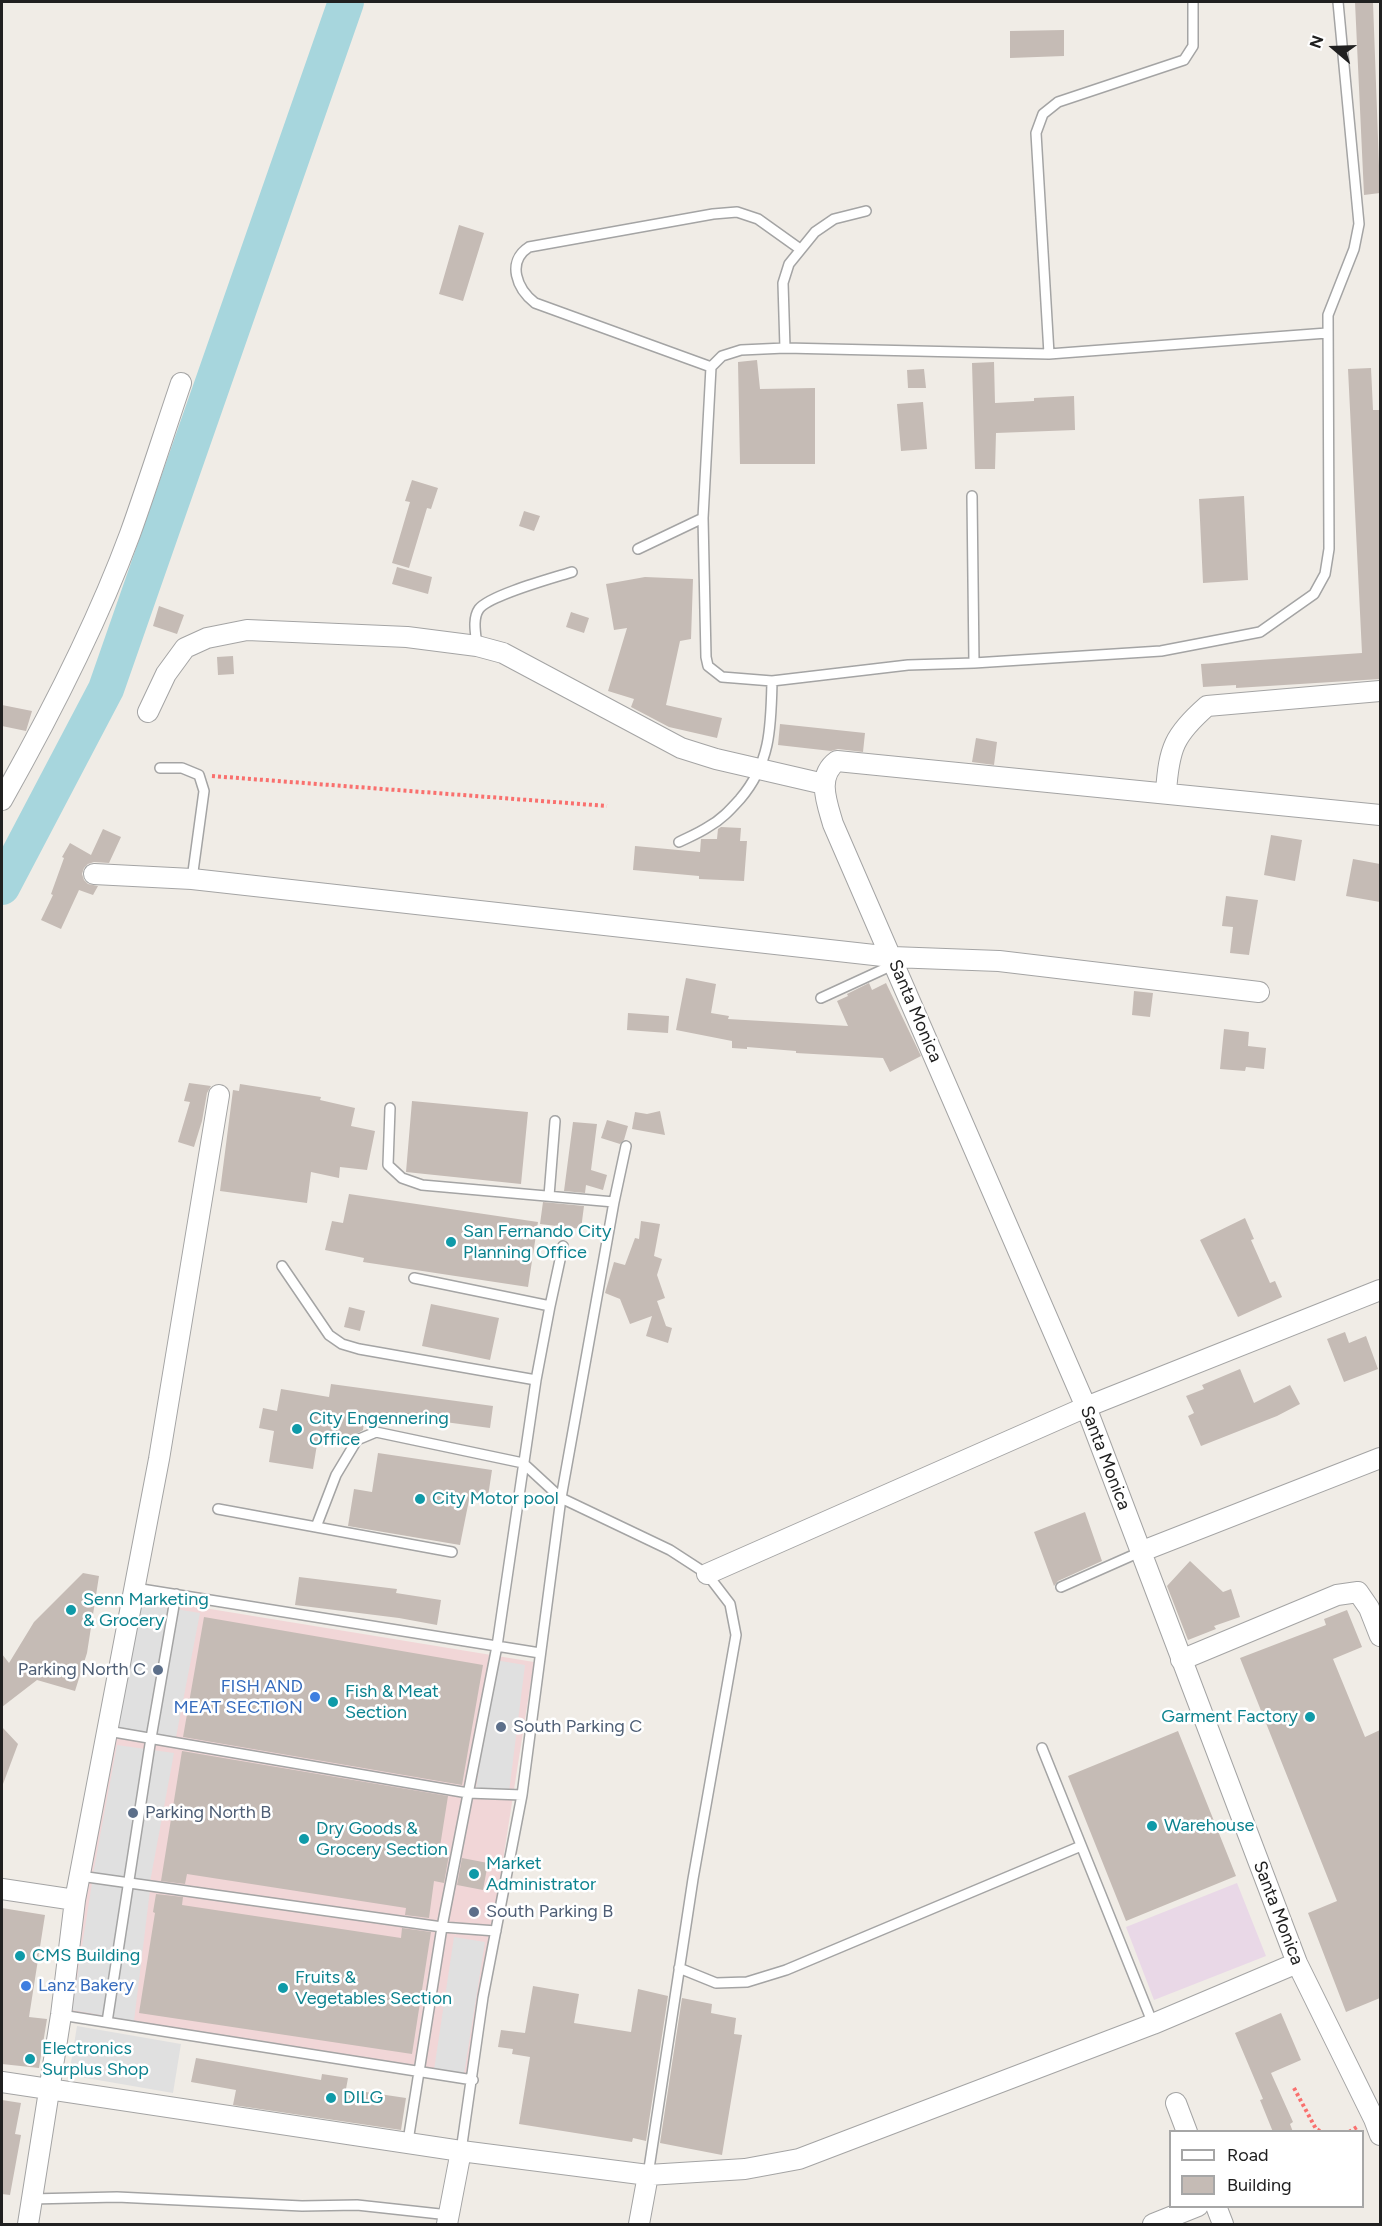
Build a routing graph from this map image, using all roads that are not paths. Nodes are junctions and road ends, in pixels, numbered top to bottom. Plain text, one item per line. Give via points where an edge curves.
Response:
1 (1193, 2) edge
2 (1338, 2) edge
3 (866, 211) dead end
4 (800, 249) junction
5 (1327, 333) junction
6 (785, 348) junction
7 (1049, 354) junction
8 (711, 367) junction
9 (181, 383) dead end
10 (972, 496) dead end
11 (703, 518) junction
12 (638, 549) dead end
13 (572, 572) dead end
14 (477, 646) junction
15 (974, 663) junction
16 (772, 681) junction
17 (1380, 691) edge
18 (148, 712) dead end
19 (160, 768) dead end
20 (761, 769) junction
21 (824, 784) junction
22 (1166, 792) junction
23 (2, 800) edge
24 (1380, 814) edge
25 (679, 842) dead end
26 (94, 874) dead end
27 (192, 879) junction
28 (893, 960) junction
29 (1259, 992) dead end
30 (821, 998) dead end
31 (219, 1095) dead end
32 (390, 1108) dead end
33 (555, 1121) dead end
34 (626, 1146) dead end
35 (549, 1196) junction
36 (614, 1202) junction
37 (564, 1246) dead end
38 (282, 1266) dead end
39 (414, 1278) dead end
40 (1380, 1290) edge
41 (550, 1306) junction
42 (536, 1380) junction
43 (1086, 1407) junction
44 (1380, 1458) edge
45 (524, 1463) junction
46 (561, 1497) junction
47 (218, 1509) dead end
48 (316, 1527) junction
49 (452, 1552) dead end
50 (1140, 1552) junction
51 (707, 1574) junction
52 (1061, 1587) dead end
53 (135, 1588) junction
54 (176, 1594) junction
55 (1380, 1636) edge
56 (497, 1646) junction
57 (540, 1653) junction
58 (1180, 1660) junction
59 (108, 1731) junction
60 (151, 1738) junction
61 (1042, 1748) dead end
62 (468, 1793) junction
63 (522, 1796) junction
64 (1081, 1846) junction
65 (80, 1876) junction
66 (129, 1883) junction
67 (2, 1889) edge
68 (75, 1900) junction
69 (442, 1927) junction
70 (496, 1931) junction
71 (1297, 1963) junction
72 (679, 1968) junction
73 (61, 2015) junction
74 (107, 2022) junction
75 (1153, 2024) junction
76 (420, 2072) junction
77 (473, 2080) junction
78 (2, 2082) edge
79 (50, 2089) junction
80 (1176, 2103) dead end
81 (1186, 2130) edge
82 (1380, 2136) edge
83 (408, 2141) junction
84 (461, 2151) junction
85 (648, 2175) junction
86 (31, 2199) junction
87 (1193, 2208) edge
88 (1217, 2208) edge
89 (448, 2220) edge
90 (27, 2224) edge
91 (639, 2224) edge
92 (1153, 2224) edge
93 (1223, 2224) edge

1 - 7 lane via 1193,46 1184,60 1058,102 1043,114 1036,133
2 - 5 lane via 1359,224 1354,249 1328,315
3 - 4 lane via 834,219
4 - 6 lane via 789,264 783,283
4 - 8 lane via 758,219 738,212 529,247 521,252 516,261 518,284 535,303
5 - 7 lane
5 - 15 lane via 1329,549 1325,574 1314,594 1260,632 1161,651
6 - 7 lane
6 - 8 lane via 741,350 722,356
8 - 11 lane
9 - 23 street via 129,536 88,635
10 - 15 lane
11 - 12 lane
11 - 16 lane via 708,666 722,677
13 - 14 lane via 485,604 475,622
14 - 18 street via 384,636 247,630 222,634 185,648 166,674
14 - 20 street via 503,653 681,748
15 - 16 lane via 908,665
16 - 20 lane via 771,723
17 - 22 street via 1208,706 1177,737 1168,763
19 - 27 lane via 182,768 200,775 204,791
20 - 21 street
20 - 25 lane via 728,813
21 - 22 street via 827,771 837,761
21 - 28 street, Santa Monica via 833,824
22 - 24 street
26 - 27 street
27 - 28 street
28 - 29 street via 999,961
28 - 30 lane
28 - 43 street, Santa Monica
31 - 53 street
32 - 35 lane via 388,1165 402,1178 422,1185
33 - 35 lane
34 - 36 lane
35 - 36 lane
36 - 46 lane
37 - 41 lane
38 - 42 lane via 329,1335 342,1344
39 - 41 lane
40 - 43 street
41 - 42 lane
42 - 45 lane
43 - 50 street, Santa Monica
43 - 51 street
44 - 50 street
45 - 46 lane
45 - 48 lane via 376,1432 357,1440 336,1475
45 - 56 lane
46 - 51 lane via 670,1550
46 - 57 lane
47 - 48 lane
48 - 49 lane
50 - 52 lane
50 - 58 street, Santa Monica
51 - 72 lane via 730,1604 736,1635
53 - 54 lane
53 - 59 street
54 - 56 lane
54 - 60 lane
55 - 58 street via 1358,1592 1337,1594
56 - 57 lane
56 - 62 lane
57 - 63 lane
58 - 71 street, Santa Monica
59 - 60 lane
59 - 65 street
60 - 62 lane
60 - 66 lane
61 - 64 lane
62 - 63 lane
62 - 69 lane
63 - 70 lane
64 - 72 lane via 757,1979 716,1983
64 - 75 lane
65 - 66 lane
65 - 68 street
66 - 69 lane
66 - 74 lane
67 - 68 street
68 - 73 street
69 - 70 lane
69 - 76 lane
70 - 77 lane
71 - 75 street
71 - 82 street, Santa Monica
72 - 85 lane
73 - 74 lane
73 - 79 street
74 - 76 lane
75 - 85 street via 799,2159 745,2169
76 - 77 lane
76 - 83 lane
77 - 84 lane
78 - 79 street
79 - 83 street
79 - 86 street
80 - 81 street
83 - 84 street
84 - 85 street
84 - 89 street
85 - 91 street
86 - 89 lane via 117,2197 357,2205
86 - 90 street
87 - 92 street
88 - 93 street

